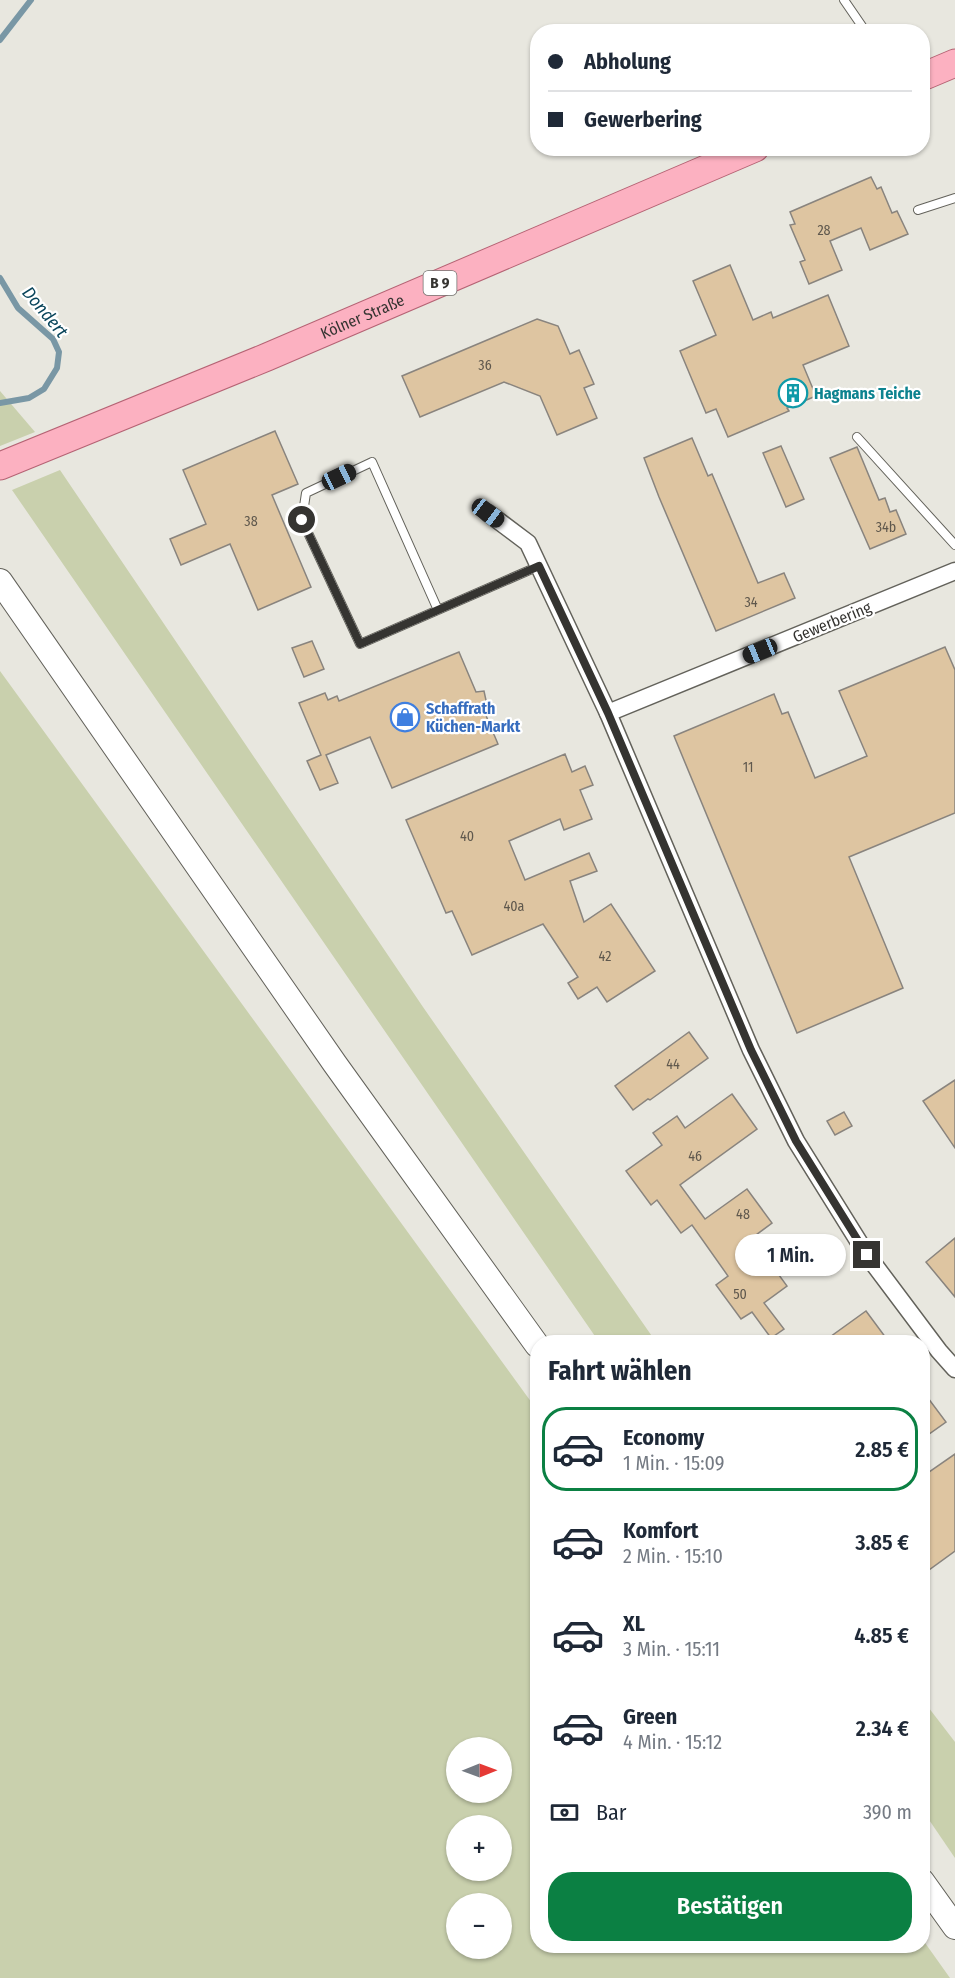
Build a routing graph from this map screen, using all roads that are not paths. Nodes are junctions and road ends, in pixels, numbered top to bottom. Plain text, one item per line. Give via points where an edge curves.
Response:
1 (844, 0) edge
2 (860, 24) edge
3 (955, 63) edge
4 (930, 74) edge
5 (736, 156) edge
6 (955, 198) edge
7 (918, 210) dead end
8 (857, 437) dead end
9 (0, 466) edge
10 (488, 513) dead end
11 (955, 545) edge
12 (539, 566) junction
13 (955, 571) edge
14 (0, 581) edge
15 (438, 610) junction
16 (608, 713) junction
17 (530, 1335) edge
18 (927, 1335) edge
19 (930, 1339) edge
20 (955, 1369) edge
21 (930, 1892) edge
22 (955, 1927) edge

1 - 2 lane
3 - 4 main road
5 - 9 main road, Kölner Straße / B 9 via 267,357
6 - 7 lane
8 - 11 lane
10 - 12 street via 528,543
12 - 15 lane
12 - 16 street
13 - 16 street, Gewerbering
14 - 17 main road via 335,1064
15 - 15 lane via 360,644 302,520 306,493 372,462
16 - 18 street via 751,1050 796,1141 867,1255
19 - 20 street
21 - 22 main road

